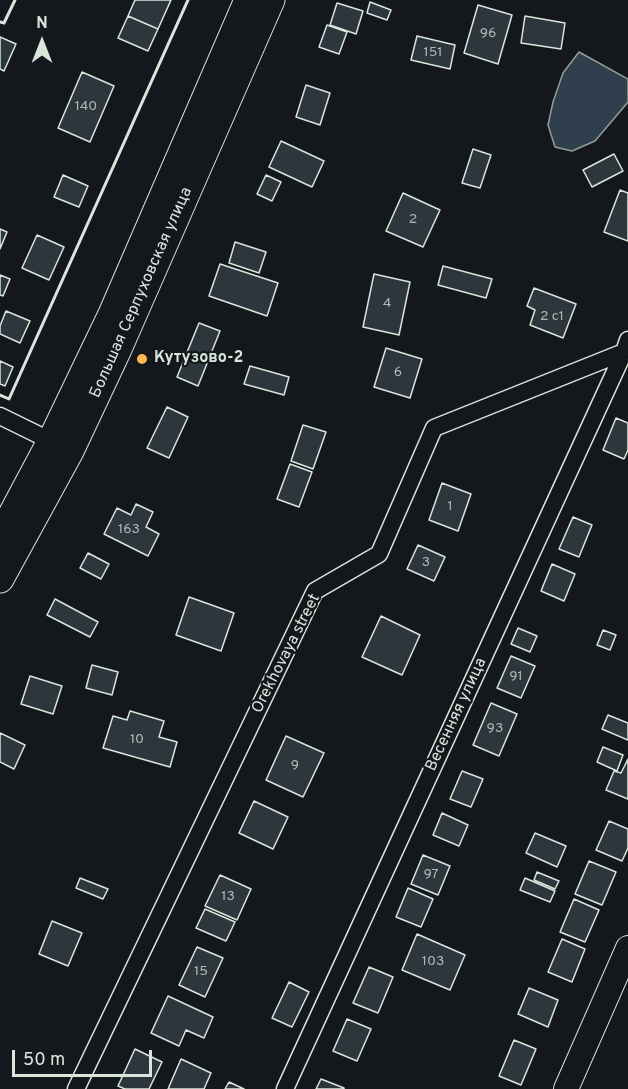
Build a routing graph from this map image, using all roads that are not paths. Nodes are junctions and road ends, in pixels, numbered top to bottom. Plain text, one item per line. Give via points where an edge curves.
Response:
1 (248, 0) edge
2 (271, 0) edge
3 (626, 346) edge
4 (0, 416) edge
5 (51, 441) junction
6 (0, 537) edge
7 (0, 579) edge
8 (628, 948) edge
9 (76, 1089) edge
10 (285, 1089) edge
11 (566, 1089) edge

1 - 5 main road, Большая Серпуховская улица via 112,314
2 - 7 main road, Большая Серпуховская улица via 118,349 70,451
3 - 9 street, Orekhovaya street via 434,428 379,554 315,591
3 - 10 street, Весенняя улица
4 - 5 street
5 - 6 main road, Большая Серпуховская улица
8 - 11 street

